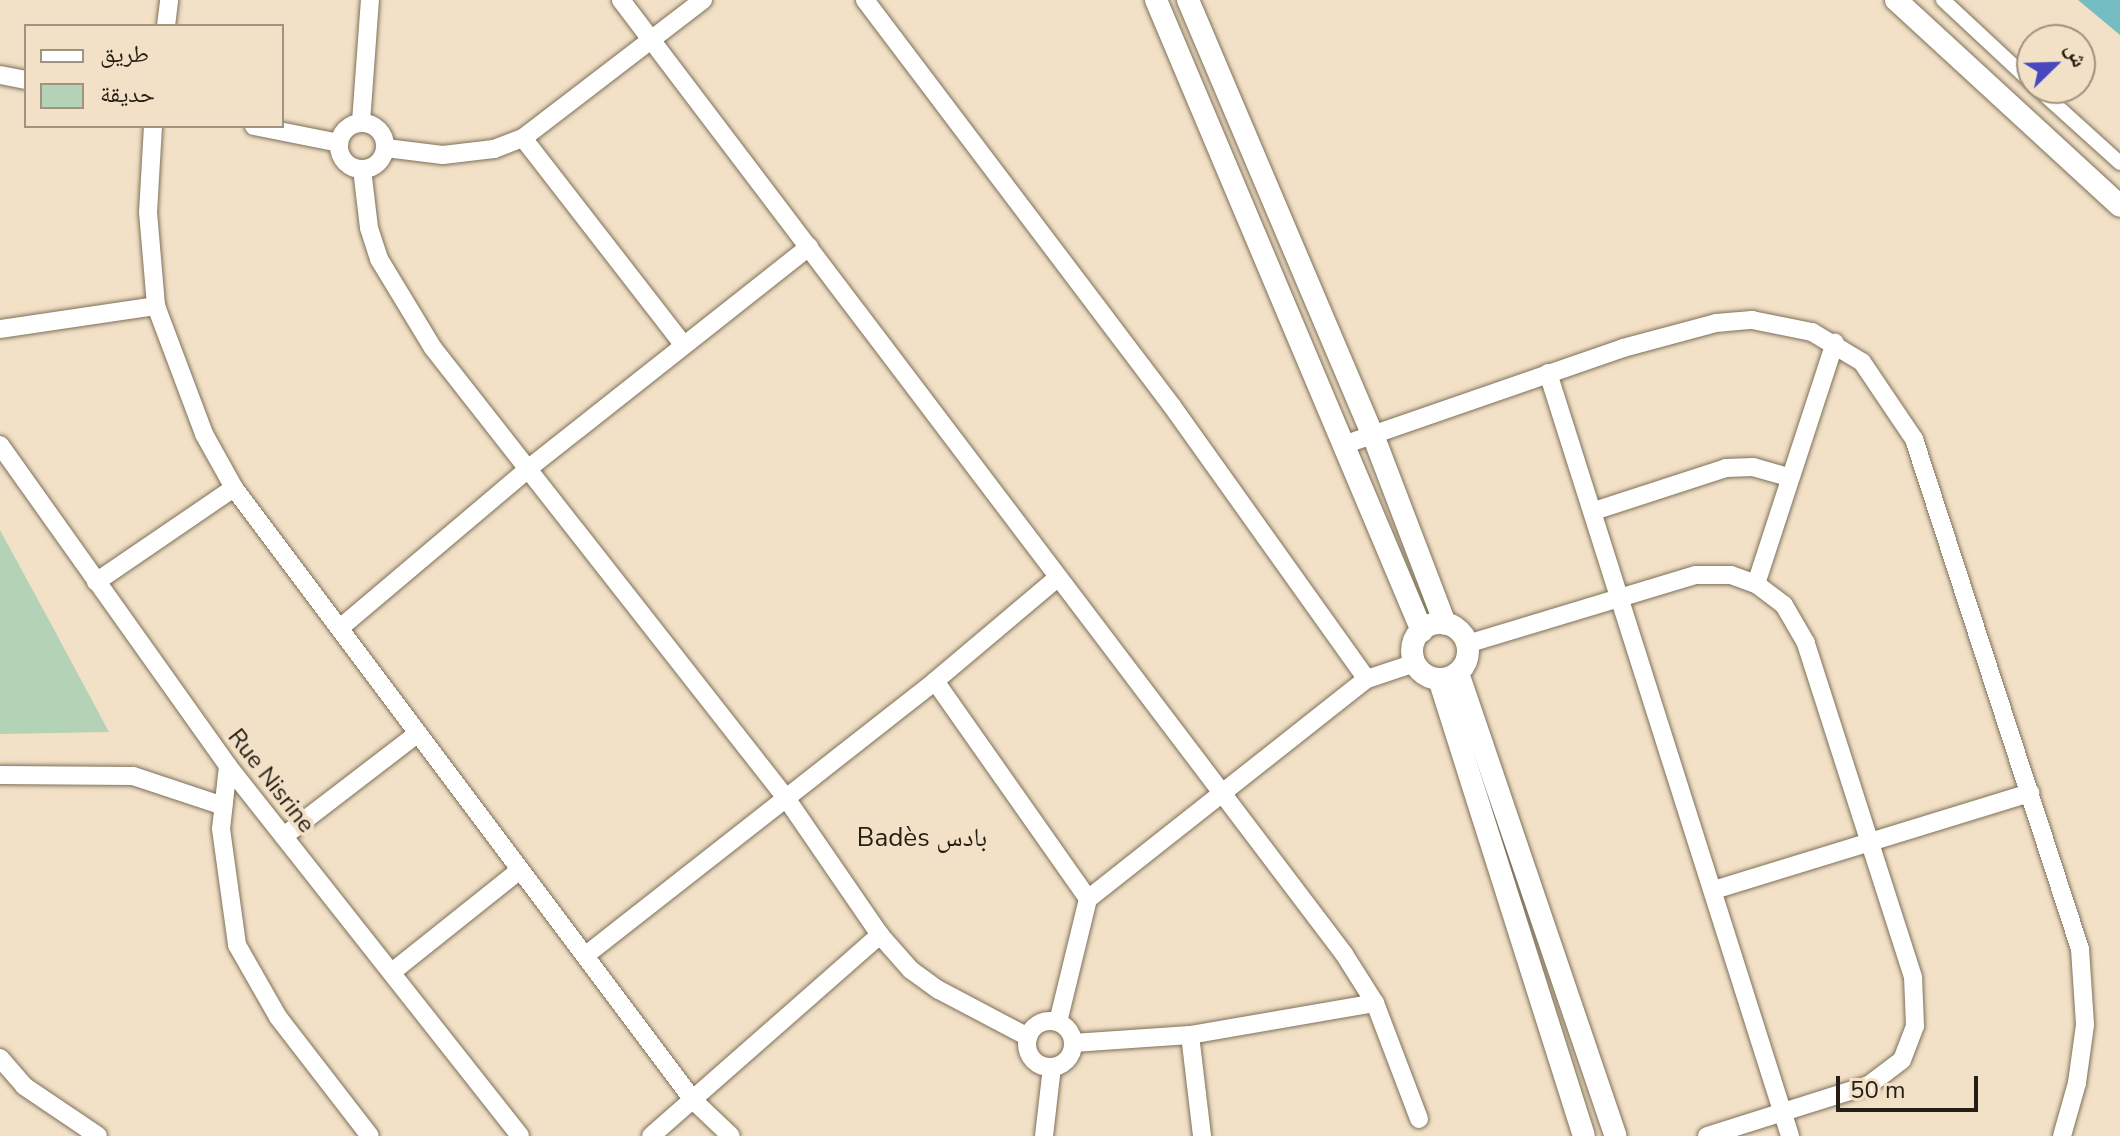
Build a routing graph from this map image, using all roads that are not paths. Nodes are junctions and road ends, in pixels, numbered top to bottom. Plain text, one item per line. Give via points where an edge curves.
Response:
1 (169, 0) edge
2 (370, 0) edge
3 (621, 0) edge
4 (703, 0) edge
5 (865, 0) edge
6 (1156, 0) edge
7 (1188, 0) edge
8 (1896, 0) edge
9 (1943, 0) edge
10 (166, 24) edge
11 (649, 40) junction
12 (2016, 68) edge
13 (0, 75) edge
14 (24, 80) edge
15 (2055, 104) edge
16 (361, 122) junction
17 (153, 128) edge
18 (264, 128) edge
19 (523, 138) junction
20 (339, 143) junction
21 (386, 148) junction
22 (2120, 163) edge
23 (362, 169) junction
24 (2120, 206) edge
25 (809, 247) junction
26 (156, 306) junction
27 (0, 329) edge
28 (1835, 343) junction
29 (683, 344) junction
30 (1548, 373) junction
31 (1373, 435) junction
32 (1346, 444) junction
33 (0, 445) edge
34 (529, 468) junction
35 (1789, 477) junction
36 (234, 488) junction
37 (1594, 511) junction
38 (1056, 579) junction
39 (96, 582) junction
40 (1756, 584) junction
41 (1621, 601) junction
42 (1445, 624) junction
43 (340, 628) junction
44 (1422, 631) junction
45 (1467, 644) junction
46 (1415, 663) junction
47 (1448, 676) junction
48 (1367, 679) junction
49 (935, 681) junction
50 (418, 733) junction
51 (228, 766) junction
52 (0, 775) edge
53 (2030, 793) junction
54 (1222, 797) junction
55 (786, 798) junction
56 (223, 806) junction
57 (284, 836) junction
58 (1871, 843) junction
59 (520, 870) junction
60 (1714, 890) junction
61 (1088, 899) junction
62 (880, 935) junction
63 (1551, 945) junction
64 (1525, 953) junction
65 (586, 955) junction
66 (392, 972) junction
67 (1375, 1003) junction
68 (1058, 1022) junction
69 (1190, 1035) junction
70 (1028, 1037) junction
71 (1073, 1043) junction
72 (0, 1058) edge
73 (1052, 1067) junction
74 (693, 1100) junction
75 (1782, 1111) junction
76 (1419, 1119) dead end
77 (98, 1136) edge
78 (370, 1136) edge
79 (520, 1136) edge
80 (651, 1136) edge
81 (731, 1136) edge
82 (1044, 1136) edge
83 (1202, 1136) edge
84 (1584, 1136) edge
85 (1616, 1136) edge
86 (1707, 1136) edge
87 (1790, 1136) edge
88 (2062, 1136) edge

1 - 10 street
2 - 16 street
3 - 11 street
4 - 11 street
5 - 48 street via 1163,394
6 - 32 street
7 - 31 street
8 - 24 street
9 - 12 street
11 - 19 street
11 - 25 street
13 - 14 street
15 - 22 street
16 - 20 street via 346,128
16 - 21 street via 382,132
17 - 26 street via 148,212
18 - 20 street
19 - 21 street via 494,149 443,155
19 - 29 street
20 - 23 street via 343,159
21 - 23 street via 379,163
23 - 34 street via 369,228 402,301
25 - 29 street
25 - 38 street
26 - 27 street
26 - 36 street via 179,376
28 - 30 street via 1778,323 1716,323
28 - 35 street
28 - 53 street via 1881,383 1914,439
29 - 34 street
30 - 31 street
30 - 37 street
31 - 32 street
31 - 42 street
32 - 44 street
33 - 39 street, Rue Nisrine
34 - 43 street
34 - 55 street
35 - 37 street via 1753,467 1726,468
35 - 40 street
36 - 39 street
36 - 43 street
37 - 41 street
38 - 49 street
38 - 54 street
39 - 51 street, Rue Nisrine
40 - 41 street via 1714,573
40 - 58 street via 1784,605 1806,643
41 - 45 street
41 - 60 street
42 - 44 street
42 - 45 street
43 - 50 street
44 - 46 street via 1415,640
45 - 47 street via 1467,660
46 - 47 street via 1425,674
46 - 48 street
47 - 63 street
47 - 64 street
48 - 54 street
49 - 55 street
49 - 61 street
50 - 57 street
50 - 59 street
51 - 56 street
51 - 57 street, Rue Nisrine
52 - 56 street via 133,776
53 - 58 street
53 - 88 street via 2065,892 2085,988 2077,1083
54 - 61 street
54 - 67 street via 1344,954
55 - 62 street
55 - 65 street
56 - 78 street via 223,873 241,955 278,1017
57 - 66 street, Rue Nisrine
58 - 60 street
58 - 75 street via 1913,977 1917,1006 1911,1045 1902,1060 1869,1085
59 - 65 street
59 - 66 street
60 - 75 street
61 - 68 street
62 - 70 street via 911,970 939,990
62 - 74 street
63 - 64 street
63 - 85 street
64 - 84 street
65 - 74 street
66 - 79 street, Rue Nisrine
67 - 69 street
67 - 76 street
68 - 70 street via 1040,1023
68 - 71 street
69 - 71 street
69 - 83 street
70 - 73 street via 1035,1061
71 - 73 street via 1067,1060
72 - 77 street via 24,1086
73 - 82 street
74 - 80 street
74 - 81 street
75 - 86 street
75 - 87 street

